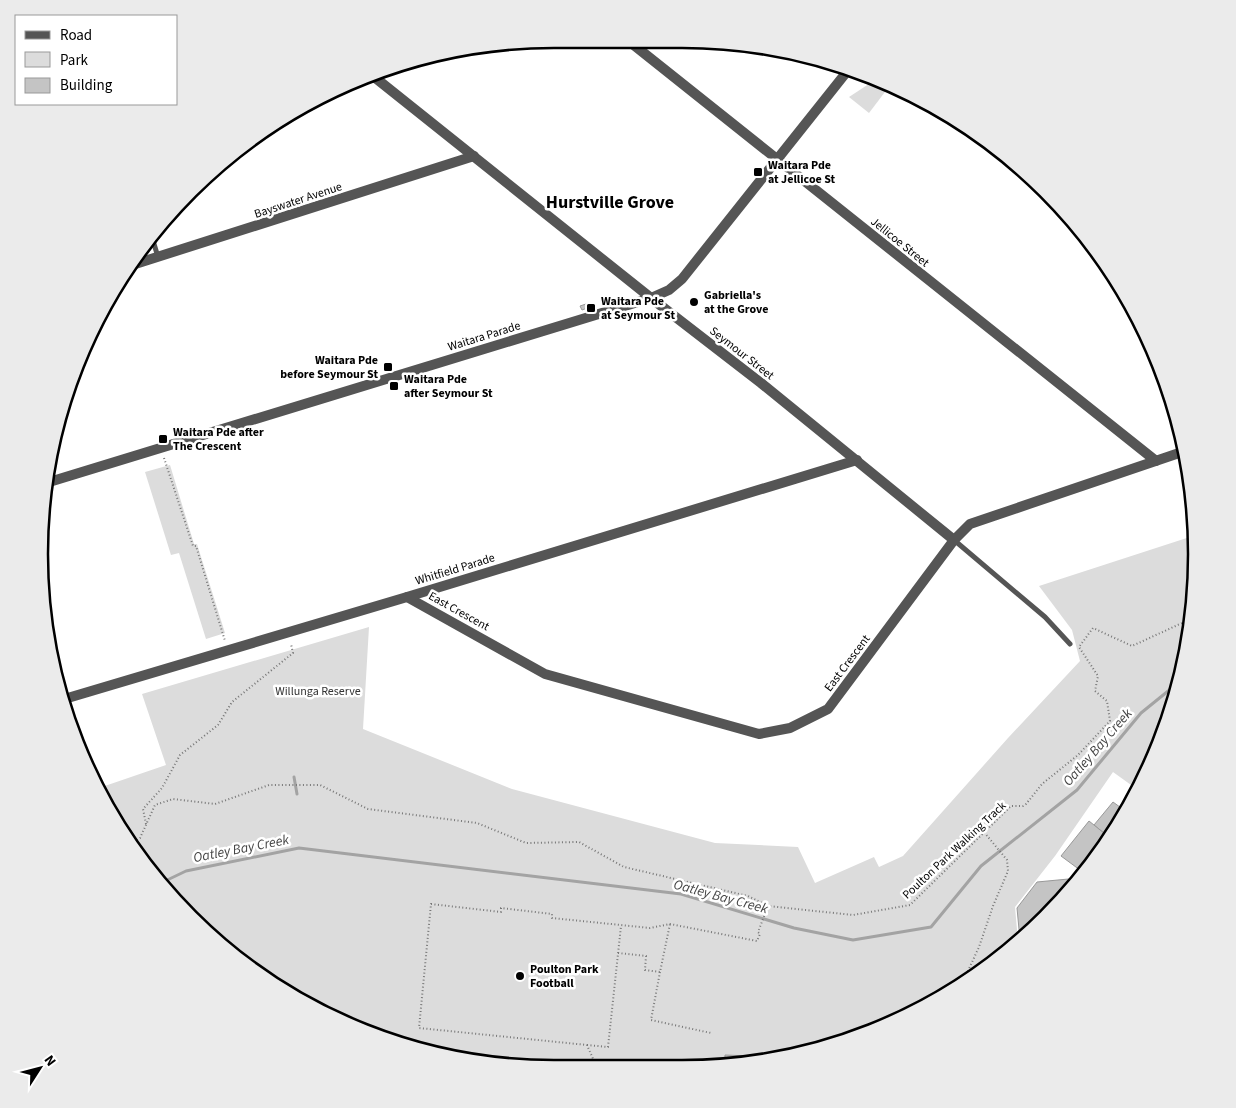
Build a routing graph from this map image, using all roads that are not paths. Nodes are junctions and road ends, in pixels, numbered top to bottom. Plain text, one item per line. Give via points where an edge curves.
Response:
1 (638, 48) edge
2 (845, 74) edge
3 (848, 75) edge
4 (377, 79) edge
5 (841, 79) junction
6 (474, 156) junction
7 (778, 160) junction
8 (154, 244) edge
9 (158, 258) junction
10 (140, 263) edge
11 (651, 298) junction
12 (1179, 453) edge
13 (856, 460) junction
14 (1156, 461) junction
15 (53, 481) edge
16 (954, 540) junction
17 (407, 597) junction
18 (1070, 644) dead end
19 (69, 698) edge

1 - 7 street, Jellicoe Street
2 - 5 street, Waitara Parade
3 - 5 street, Waitara Parade
4 - 6 street, Seymour Street
5 - 7 street, Waitara Parade
6 - 9 street, Bayswater Avenue
6 - 11 street, Seymour Street
7 - 11 street, Waitara Parade via 682,279 669,290
7 - 14 street, Jellicoe Street
8 - 9 lane
9 - 10 street, Bayswater Avenue
11 - 13 street, Seymour Street
11 - 15 street, Waitara Parade
12 - 14 street, East Crescent
13 - 16 street, Seymour Street
13 - 17 street, Whitfield Parade
14 - 16 street, East Crescent via 970,524
16 - 17 street, East Crescent via 828,709 790,728 759,734 545,674
16 - 18 lane, Seymour Street via 1045,617
17 - 19 street, Whitfield Parade

